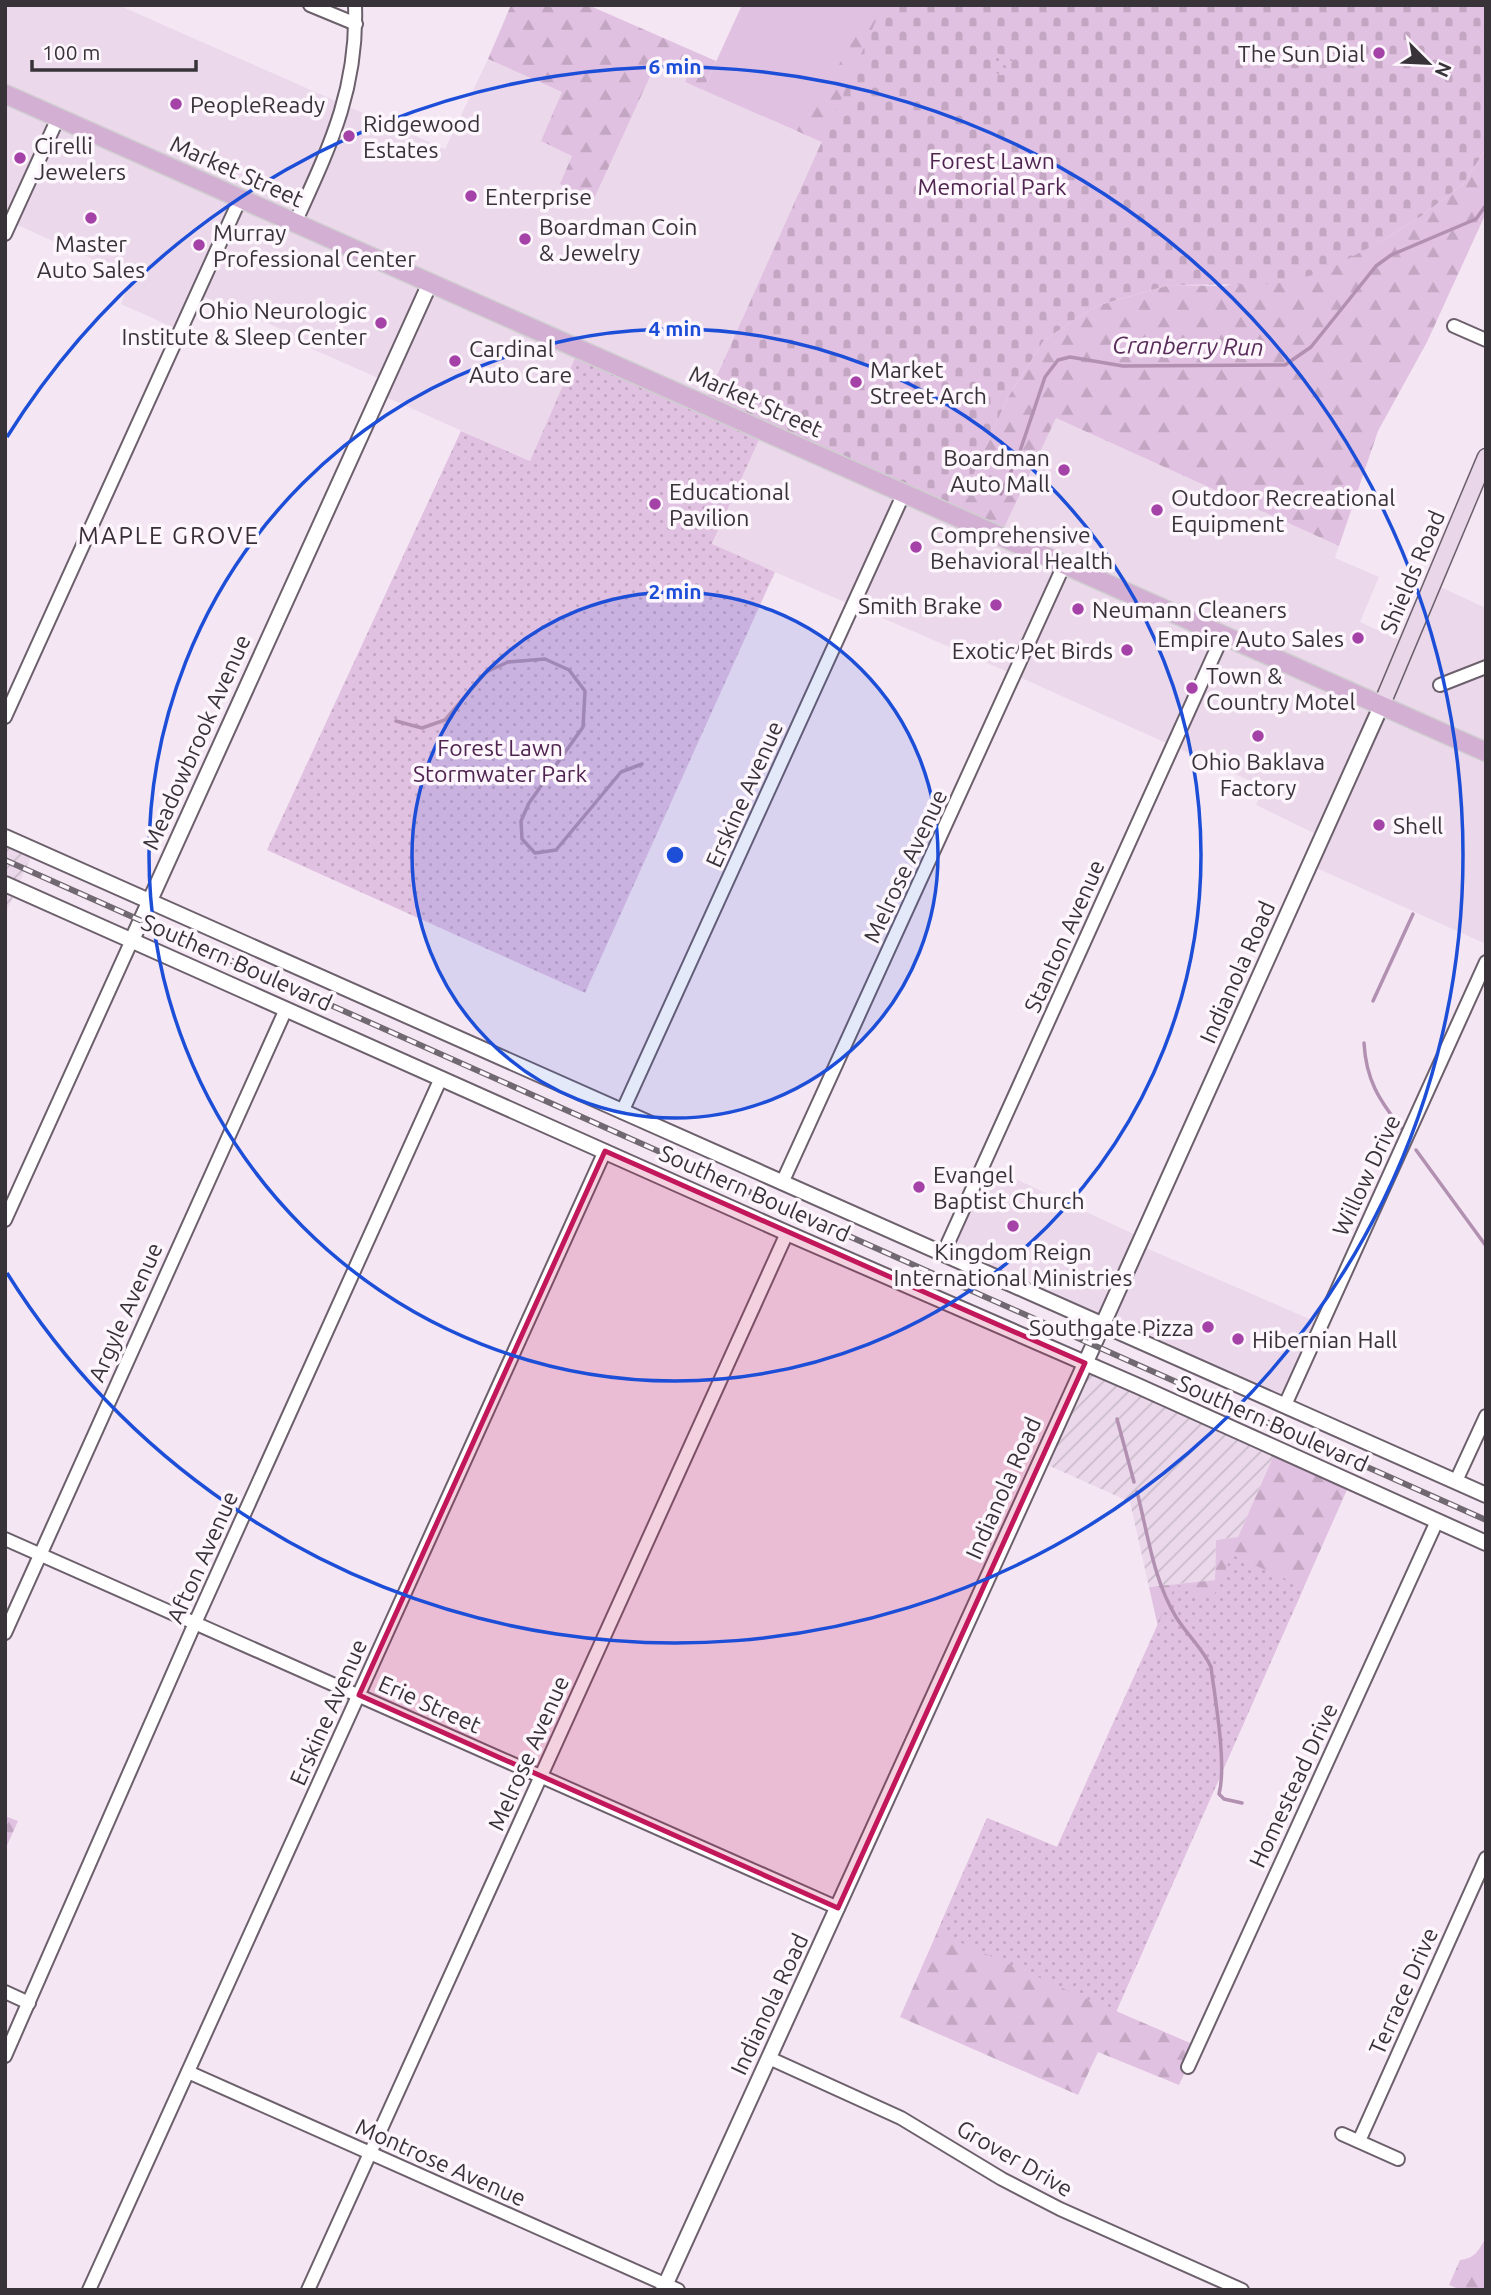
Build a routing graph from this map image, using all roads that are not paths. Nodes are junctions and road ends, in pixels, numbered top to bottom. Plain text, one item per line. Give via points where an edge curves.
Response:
1 (310, 5) edge
2 (355, 5) edge
3 (356, 24) junction
4 (5, 94) edge
5 (58, 118) junction
6 (240, 199) junction
7 (295, 223) junction
8 (5, 234) edge
9 (430, 283) junction
10 (1454, 326) dead end
11 (1486, 340) edge
12 (1486, 457) edge
13 (904, 493) junction
14 (1064, 565) junction
15 (1223, 635) junction
16 (1486, 667) edge
17 (1440, 685) dead end
18 (1382, 704) junction
19 (5, 717) edge
20 (1486, 752) edge
21 (5, 837) edge
22 (5, 884) edge
23 (149, 902) junction
24 (132, 940) junction
25 (1486, 962) edge
26 (286, 1009) junction
27 (442, 1078) junction
28 (622, 1112) junction
29 (605, 1151) junction
30 (782, 1183) junction
31 (5, 1220) edge
32 (787, 1233) junction
33 (943, 1254) junction
34 (1102, 1325) junction
35 (1085, 1363) junction
36 (1285, 1405) junction
37 (1486, 1416) edge
38 (1456, 1481) junction
39 (1486, 1495) edge
40 (1437, 1521) junction
41 (5, 1539) edge
42 (1486, 1543) edge
43 (39, 1554) junction
44 (195, 1623) junction
45 (5, 1633) edge
46 (359, 1695) junction
47 (541, 1776) junction
48 (1486, 1858) edge
49 (838, 1908) junction
50 (5, 1992) edge
51 (29, 2003) junction
52 (5, 2056) edge
53 (769, 2058) junction
54 (1188, 2067) dead end
55 (188, 2072) junction
56 (1342, 2134) dead end
57 (1359, 2141) junction
58 (369, 2154) junction
59 (1398, 2159) dead end
60 (669, 2288) edge
61 (89, 2290) edge
62 (307, 2290) edge
63 (1242, 2290) edge

1 - 3 street
2 - 3 street
3 - 7 street via 345,101
4 - 5 main road, Market Street
5 - 6 main road, Market Street
5 - 8 street
6 - 7 main road, Market Street
6 - 19 street
7 - 9 main road, Market Street
9 - 13 main road, Market Street
9 - 23 street, Meadowbrook Avenue
10 - 11 street
12 - 18 main road, Shields Road
13 - 14 main road, Market Street
13 - 28 street, Erskine Avenue
14 - 15 main road, Market Street
14 - 30 street, Melrose Avenue
15 - 18 main road, Market Street
15 - 33 street, Stanton Avenue
16 - 17 street
18 - 20 main road, Market Street
18 - 34 street, Indianola Road
21 - 23 street, Southern Boulevard
22 - 24 street, Southern Boulevard
23 - 24 street, Meadowbrook Avenue
23 - 28 street, Southern Boulevard
24 - 26 street, Southern Boulevard
24 - 31 street, Meadowbrook Avenue
25 - 36 street, Willow Drive
26 - 27 street, Southern Boulevard
26 - 43 street, Argyle Avenue
27 - 29 street, Southern Boulevard
27 - 44 street, Afton Avenue
28 - 30 street, Southern Boulevard
29 - 32 street, Southern Boulevard
29 - 46 street, Erskine Avenue
30 - 33 street, Southern Boulevard
32 - 35 street, Southern Boulevard
32 - 47 street, Melrose Avenue
33 - 34 street, Southern Boulevard
34 - 35 street, Indianola Road
34 - 36 street, Southern Boulevard
35 - 40 street, Southern Boulevard
35 - 49 street, Indianola Road
36 - 38 street, Southern Boulevard
37 - 38 street
38 - 39 street, Southern Boulevard
40 - 42 street, Southern Boulevard
40 - 54 street, Homestead Drive
41 - 43 street, Erie Street
43 - 44 street, Erie Street
43 - 45 street, Argyle Avenue
44 - 46 street, Erie Street
44 - 51 street, Afton Avenue
46 - 47 street, Erie Street
46 - 55 street, Erskine Avenue
47 - 49 street, Erie Street
47 - 58 street, Melrose Avenue
48 - 57 street, Terrace Drive
49 - 53 street, Indianola Road
50 - 51 street
51 - 52 street, Afton Avenue
53 - 60 street, Indianola Road
53 - 63 street, Grover Drive via 901,2118 1060,2209
55 - 58 street, Montrose Avenue
55 - 61 street, Erskine Avenue
56 - 57 street
57 - 59 street
58 - 60 street, Montrose Avenue
58 - 62 street, Melrose Avenue

